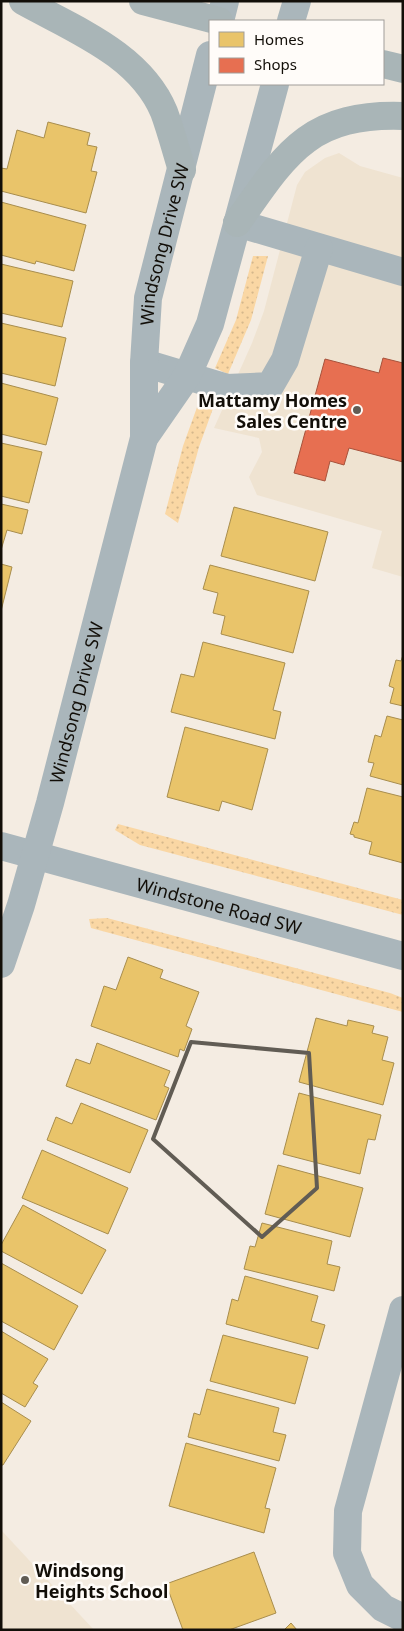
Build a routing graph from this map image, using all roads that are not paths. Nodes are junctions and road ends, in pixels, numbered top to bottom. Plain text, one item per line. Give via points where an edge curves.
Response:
1 (23, 1) edge
2 (143, 1) edge
3 (225, 1) edge
4 (296, 1) edge
5 (216, 20) edge
6 (220, 20) edge
7 (291, 20) edge
8 (209, 59) edge
9 (384, 64) edge
10 (403, 70) edge
11 (275, 85) edge
12 (403, 116) edge
13 (182, 170) junction
14 (237, 223) junction
15 (319, 248) junction
16 (403, 272) edge
17 (144, 363) junction
18 (186, 376) junction
19 (144, 438) junction
20 (1, 846) edge
21 (35, 855) junction
22 (403, 956) edge
23 (1, 964) edge
24 (403, 1310) edge
25 (403, 1618) edge

1 - 13 main road via 105,46 143,78 163,111
2 - 5 main road
3 - 6 street
4 - 7 street
8 - 13 street, Windsong Drive SW
9 - 10 main road
11 - 14 street, Windsong Drive SW
12 - 14 main road via 336,123 302,141 273,172
13 - 17 street, Windsong Drive SW via 148,298
14 - 15 street
14 - 18 street, Windsong Drive SW via 210,324
15 - 16 street
15 - 18 street via 285,360 270,386 227,388
17 - 18 street
17 - 19 street, Windsong Drive SW
18 - 19 street, Windsong Drive SW
19 - 21 street, Windsong Drive SW
20 - 21 street, Windstone Road SW
21 - 22 street, Windstone Road SW
21 - 23 street, Windsong Drive SW
24 - 25 street via 348,1511 347,1553 360,1584 384,1608

